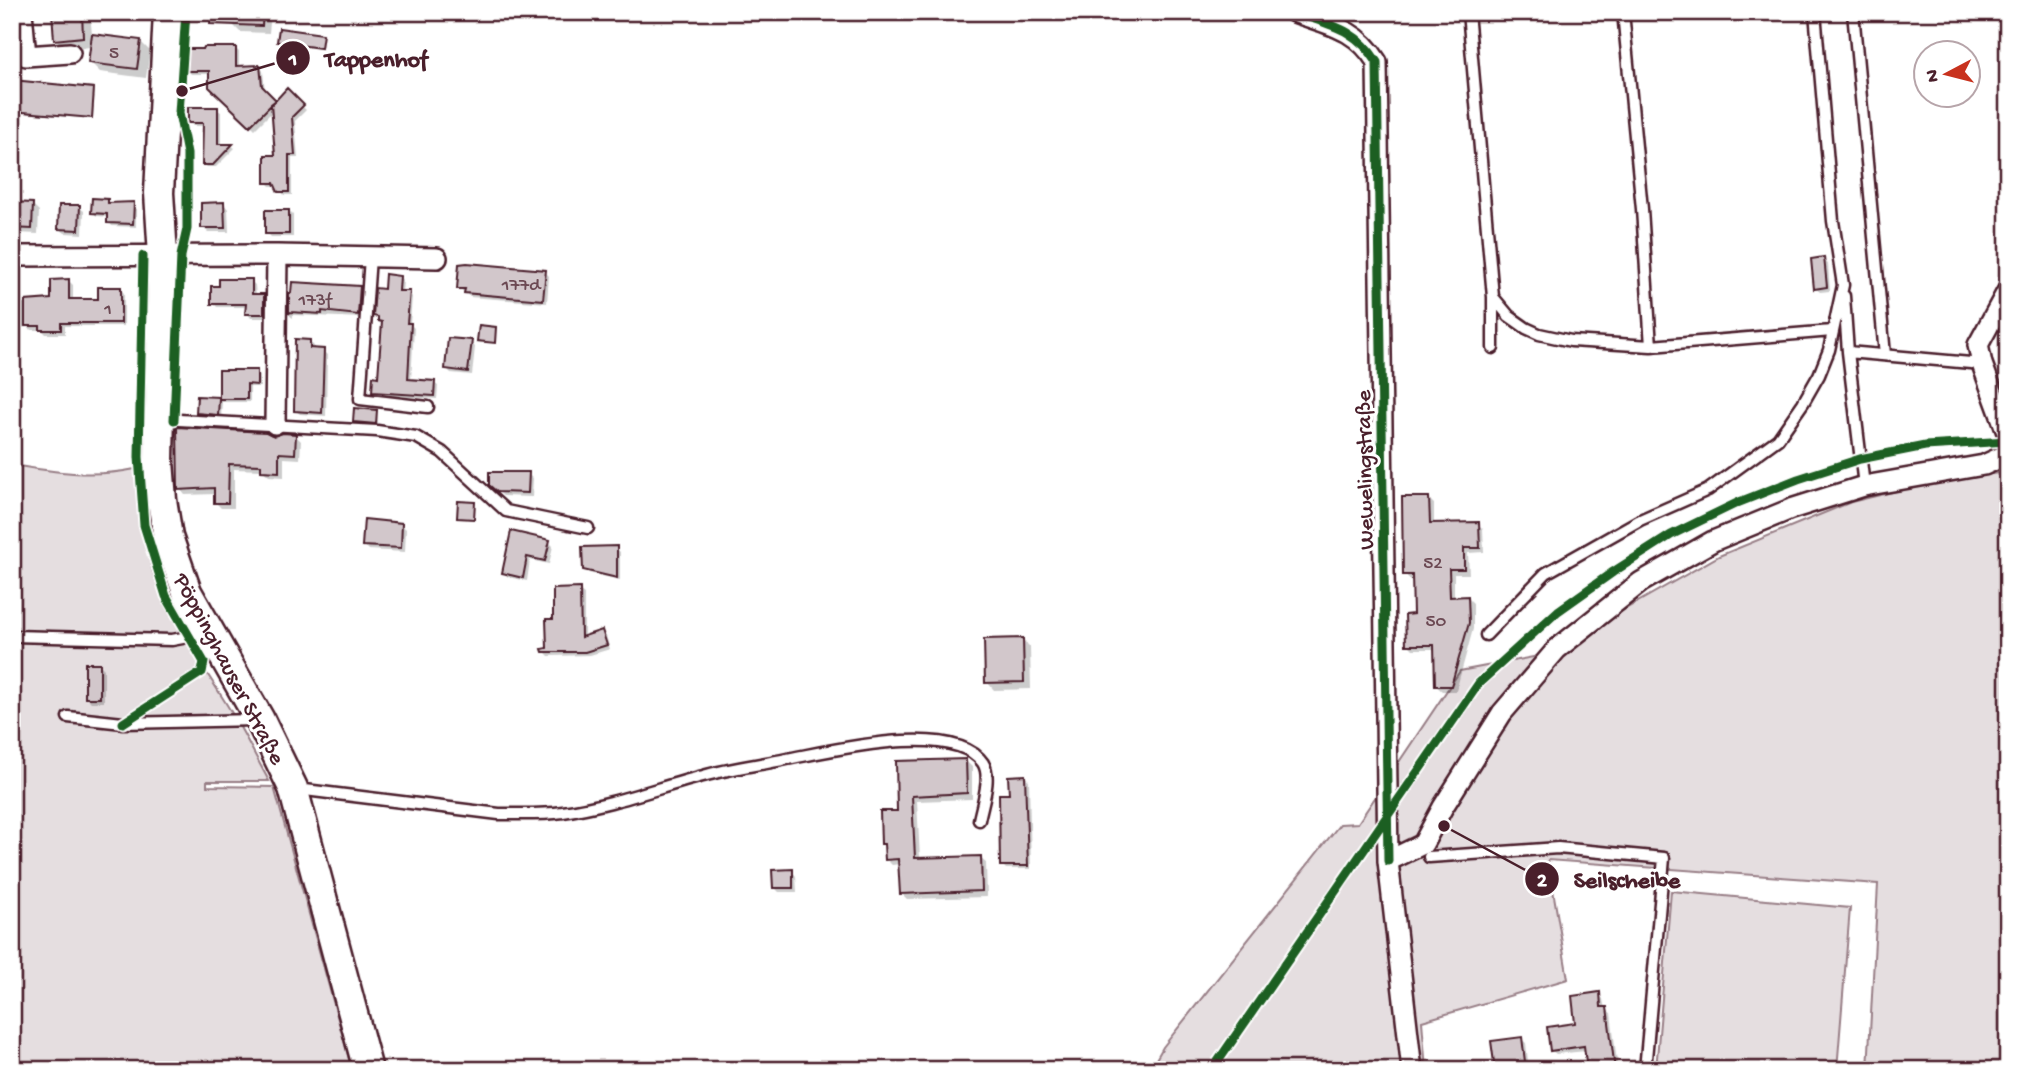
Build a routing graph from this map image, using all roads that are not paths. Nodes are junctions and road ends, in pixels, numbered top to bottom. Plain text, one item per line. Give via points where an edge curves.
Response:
1 (22, 12) edge
2 (168, 12) edge
3 (1294, 12) edge
4 (1468, 12) edge
5 (1623, 12) edge
6 (1815, 12) edge
7 (1853, 12) edge
8 (70, 53) dead end
9 (277, 255) junction
10 (163, 256) junction
11 (12, 257) edge
12 (370, 257) junction
13 (438, 258) dead end
14 (1843, 285) junction
15 (2008, 290) edge
16 (1493, 297) junction
17 (1832, 331) junction
18 (1651, 346) junction
19 (1493, 348) dead end
20 (1848, 352) junction
21 (1885, 355) junction
22 (1982, 364) junction
23 (428, 407) dead end
24 (160, 419) junction
25 (275, 424) junction
26 (2008, 435) edge
27 (2008, 454) edge
28 (1864, 486) junction
29 (588, 528) dead end
30 (207, 627) junction
31 (1486, 635) dead end
32 (12, 636) edge
33 (68, 717) dead end
34 (260, 720) junction
35 (293, 788) junction
36 (979, 820) dead end
37 (1429, 857) dead end
38 (1388, 861) junction
39 (368, 1070) edge
40 (1412, 1070) edge
41 (1645, 1070) edge

1 - 8 street via 26,56
2 - 10 main road, Pöppinghauser Straße via 159,192
3 - 38 street, Wewelingstraße via 1354,34 1377,62
4 - 16 lane
5 - 18 lane
6 - 14 lane
7 - 21 lane
9 - 10 street
9 - 12 street
9 - 25 street
10 - 11 street
10 - 24 main road, Pöppinghauser Straße
12 - 13 street
12 - 23 lane via 360,399
14 - 17 lane
14 - 20 lane
15 - 22 street via 1978,345
16 - 18 lane via 1510,316 1539,334 1571,341
16 - 19 lane
17 - 18 lane
17 - 31 lane via 1819,375 1778,439 1708,490 1640,520 1546,573
20 - 21 lane
20 - 28 lane
21 - 22 lane
22 - 26 street
24 - 25 lane
24 - 30 main road, Pöppinghauser Straße via 159,461 168,537 187,592
25 - 29 lane via 416,437 442,452 506,511
27 - 28 street via 1984,465
28 - 38 street via 1713,541 1641,582 1557,649 1502,713 1423,844
30 - 32 lane via 172,640
30 - 34 main road, Pöppinghauser Straße
33 - 34 lane via 123,723
34 - 35 main road, Pöppinghauser Straße
35 - 36 lane via 527,815 563,812 705,775 860,745 920,741 958,745 984,764 986,784
35 - 39 main road, Pöppinghauser Straße
37 - 41 lane via 1558,848 1664,858
38 - 40 street, Wewelingstraße

